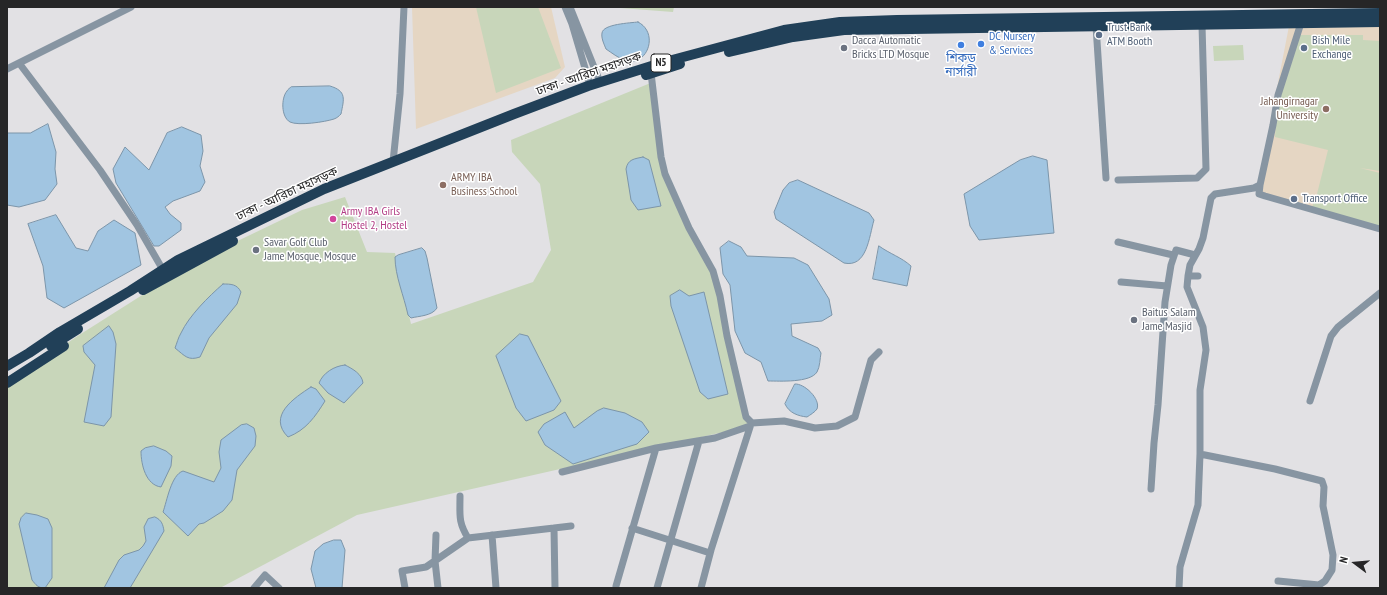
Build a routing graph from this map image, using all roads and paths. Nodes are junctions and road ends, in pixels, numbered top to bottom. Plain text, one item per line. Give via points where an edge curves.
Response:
1 (131, 7) edge
2 (404, 7) edge
3 (565, 7) edge
4 (570, 7) edge
5 (1292, 11) edge
6 (1380, 14) edge
7 (1380, 22) edge
8 (1302, 23) junction
9 (1202, 25) junction
10 (1096, 26) junction
11 (20, 63) junction
12 (7, 69) edge
13 (651, 73) junction
14 (595, 84) junction
15 (393, 162) junction
16 (1106, 178) dead end
17 (1118, 180) dead end
18 (1260, 185) junction
19 (1380, 229) edge
20 (1118, 242) dead end
21 (1174, 255) junction
22 (1195, 255) junction
23 (165, 273) junction
24 (1188, 276) junction
25 (1198, 276) dead end
26 (1121, 282) dead end
27 (1168, 286) junction
28 (1380, 293) edge
29 (89, 323) junction
30 (879, 352) dead end
31 (29, 354) junction
32 (7, 362) edge
33 (7, 366) edge
34 (7, 374) edge
35 (7, 383) edge
36 (1310, 401) dead end
37 (751, 424) junction
38 (699, 441) junction
39 (656, 448) junction
40 (1200, 454) junction
41 (562, 472) dead end
42 (1151, 489) dead end
43 (460, 496) dead end
44 (571, 526) dead end
45 (554, 528) junction
46 (632, 528) junction
47 (436, 535) dead end
48 (492, 535) junction
49 (468, 538) junction
50 (671, 540) junction
51 (710, 553) junction
52 (435, 561) junction
53 (1278, 581) dead end
54 (1325, 584) edge
55 (616, 586) dead end
56 (254, 588) edge
57 (279, 588) edge
58 (405, 588) edge
59 (438, 588) edge
60 (496, 588) edge
61 (555, 588) edge
62 (657, 588) edge
63 (701, 588) edge
64 (1179, 588) edge

1 - 11 street
2 - 15 street via 400,94
3 - 14 street
4 - 14 street
5 - 6 highway, ঢাকা - আরিচা মহাসড়ক / N5
5 - 14 highway, ঢাকা - আরিচা মহাসড়ক / N5 via 840,22 784,30 661,63
7 - 8 highway, N5
8 - 9 highway, N5
8 - 18 street via 1278,95
9 - 10 highway, N5
9 - 17 street via 1206,169 1197,178
10 - 13 highway, N5 via 844,30 793,37 712,55
10 - 16 street
11 - 12 street
11 - 23 street via 100,170
13 - 23 highway, N5 via 548,107 290,210
13 - 37 street via 665,174 688,228 713,271 746,417
14 - 15 highway, ঢাকা - আরিচা মহাসড়ক / N5
15 - 23 highway, ঢাকা - আরিচা মহাসড়ক / N5 via 324,189 178,260
18 - 19 street via 1259,194
18 - 22 street via 1215,194 1211,198 1201,244
20 - 21 street
21 - 22 street via 1177,249
21 - 27 street
22 - 24 street
23 - 29 highway, N5
23 - 31 highway, ঢাকা - আরিচা মহাসড়ক / N5 via 60,332
24 - 25 street
24 - 40 street via 1188,287 1203,327 1206,345 1200,390
26 - 27 street
27 - 42 street
28 - 36 street via 1338,327 1331,336
29 - 34 highway, N5
29 - 35 highway via 76,337
30 - 37 street via 871,360 855,417 837,426 815,428 784,421
31 - 32 highway
31 - 33 highway, ঢাকা - আরিচা মহাসড়ক / N5
37 - 38 street via 715,438
37 - 51 street
38 - 39 street
38 - 50 street
39 - 41 street
39 - 46 street
40 - 54 street via 1322,481 1323,506 1333,556 1332,570
40 - 64 street via 1198,505 1180,567
43 - 49 street via 461,527
44 - 45 street
45 - 48 street
45 - 61 street
46 - 50 street
46 - 55 street
47 - 52 street
48 - 49 street
48 - 60 street
49 - 52 street
50 - 51 street
50 - 62 street
51 - 63 street
52 - 58 street via 426,567 402,571
52 - 59 street
53 - 54 street
56 - 57 street via 265,575

